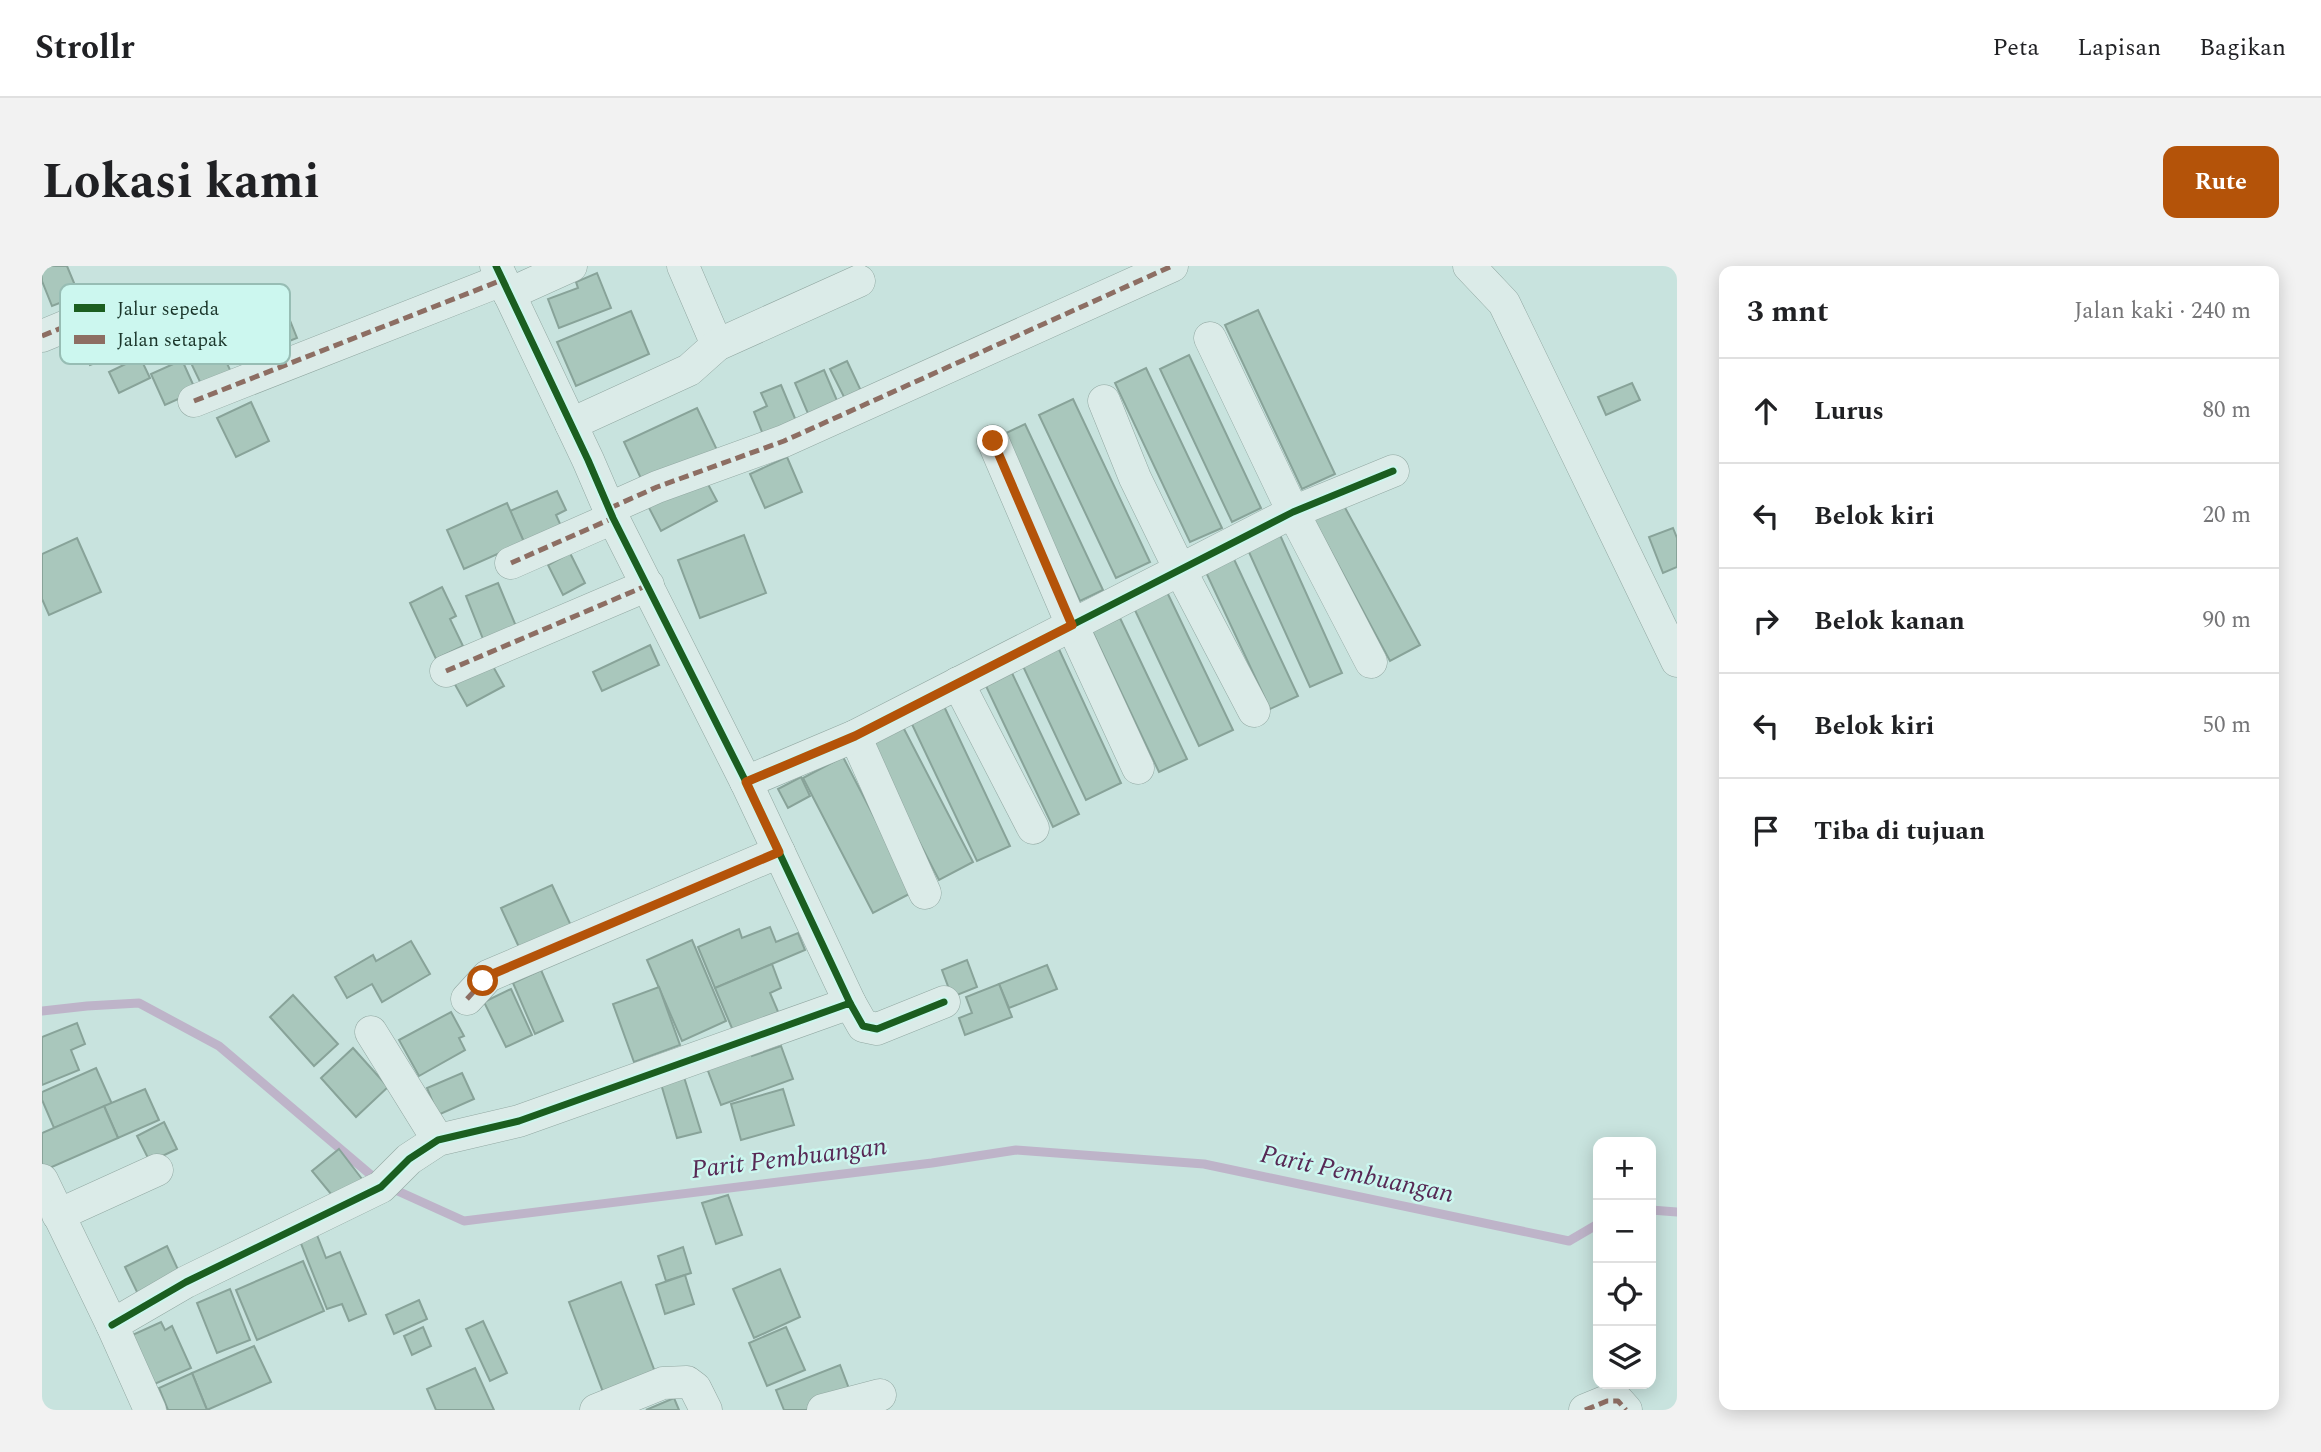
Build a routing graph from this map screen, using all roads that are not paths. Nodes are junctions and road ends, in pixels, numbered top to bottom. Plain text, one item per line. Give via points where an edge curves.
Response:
1 (571, 266) edge
2 (683, 266) edge
3 (1172, 266) edge
4 (1469, 266) edge
5 (502, 280) edge
6 (859, 282) dead end
7 (60, 329) edge
8 (42, 336) edge
9 (1210, 338) dead end
10 (717, 345) junction
11 (290, 363) edge
12 (288, 364) edge
13 (194, 401) dead end
14 (1104, 401) dead end
15 (571, 424) junction
16 (993, 441) dead end
17 (1393, 471) dead end
18 (1293, 512) junction
19 (612, 513) junction
20 (511, 563) dead end
21 (1180, 570) junction
22 (648, 585) junction
23 (1072, 625) junction
24 (1677, 661) edge
25 (1371, 662) dead end
26 (446, 671) dead end
27 (958, 683) junction
28 (1254, 710) dead end
29 (855, 736) junction
30 (1138, 768) dead end
31 (746, 782) junction
32 (1033, 828) dead end
33 (779, 852) junction
34 (925, 892) dead end
35 (467, 999) dead end
36 (944, 1002) dead end
37 (850, 1003) junction
38 (371, 1032) dead end
39 (438, 1140) junction
40 (157, 1171) dead end
41 (42, 1180) edge
42 (58, 1215) junction
43 (112, 1325) junction
44 (880, 1395) dead end
45 (150, 1410) edge
46 (596, 1410) edge
47 (706, 1410) edge
48 (823, 1410) edge
49 (1584, 1410) edge
50 (1626, 1410) edge

1 - 5 street
2 - 10 street
3 - 19 street via 784,440 657,487
4 - 24 street via 1504,303
5 - 11 street
5 - 15 street
6 - 10 street
7 - 8 street
9 - 18 street
10 - 15 street via 689,370
12 - 13 street
14 - 21 street
15 - 19 street
16 - 23 street
17 - 18 street
18 - 21 street
18 - 25 street
19 - 20 street
19 - 22 street
21 - 23 street
21 - 28 street
22 - 26 street
22 - 31 street
23 - 27 street
23 - 30 street
27 - 29 street
27 - 32 street
29 - 31 street
29 - 34 street
31 - 33 street
33 - 35 street via 488,976
33 - 37 street
36 - 37 street via 877,1029 863,1026
37 - 39 street via 519,1121
38 - 39 street
39 - 43 street via 409,1159 381,1187 186,1282
40 - 42 street
41 - 42 street
42 - 43 street
43 - 45 street
44 - 48 street
46 - 47 street via 663,1383 687,1382
49 - 50 street via 1607,1401 1618,1401

